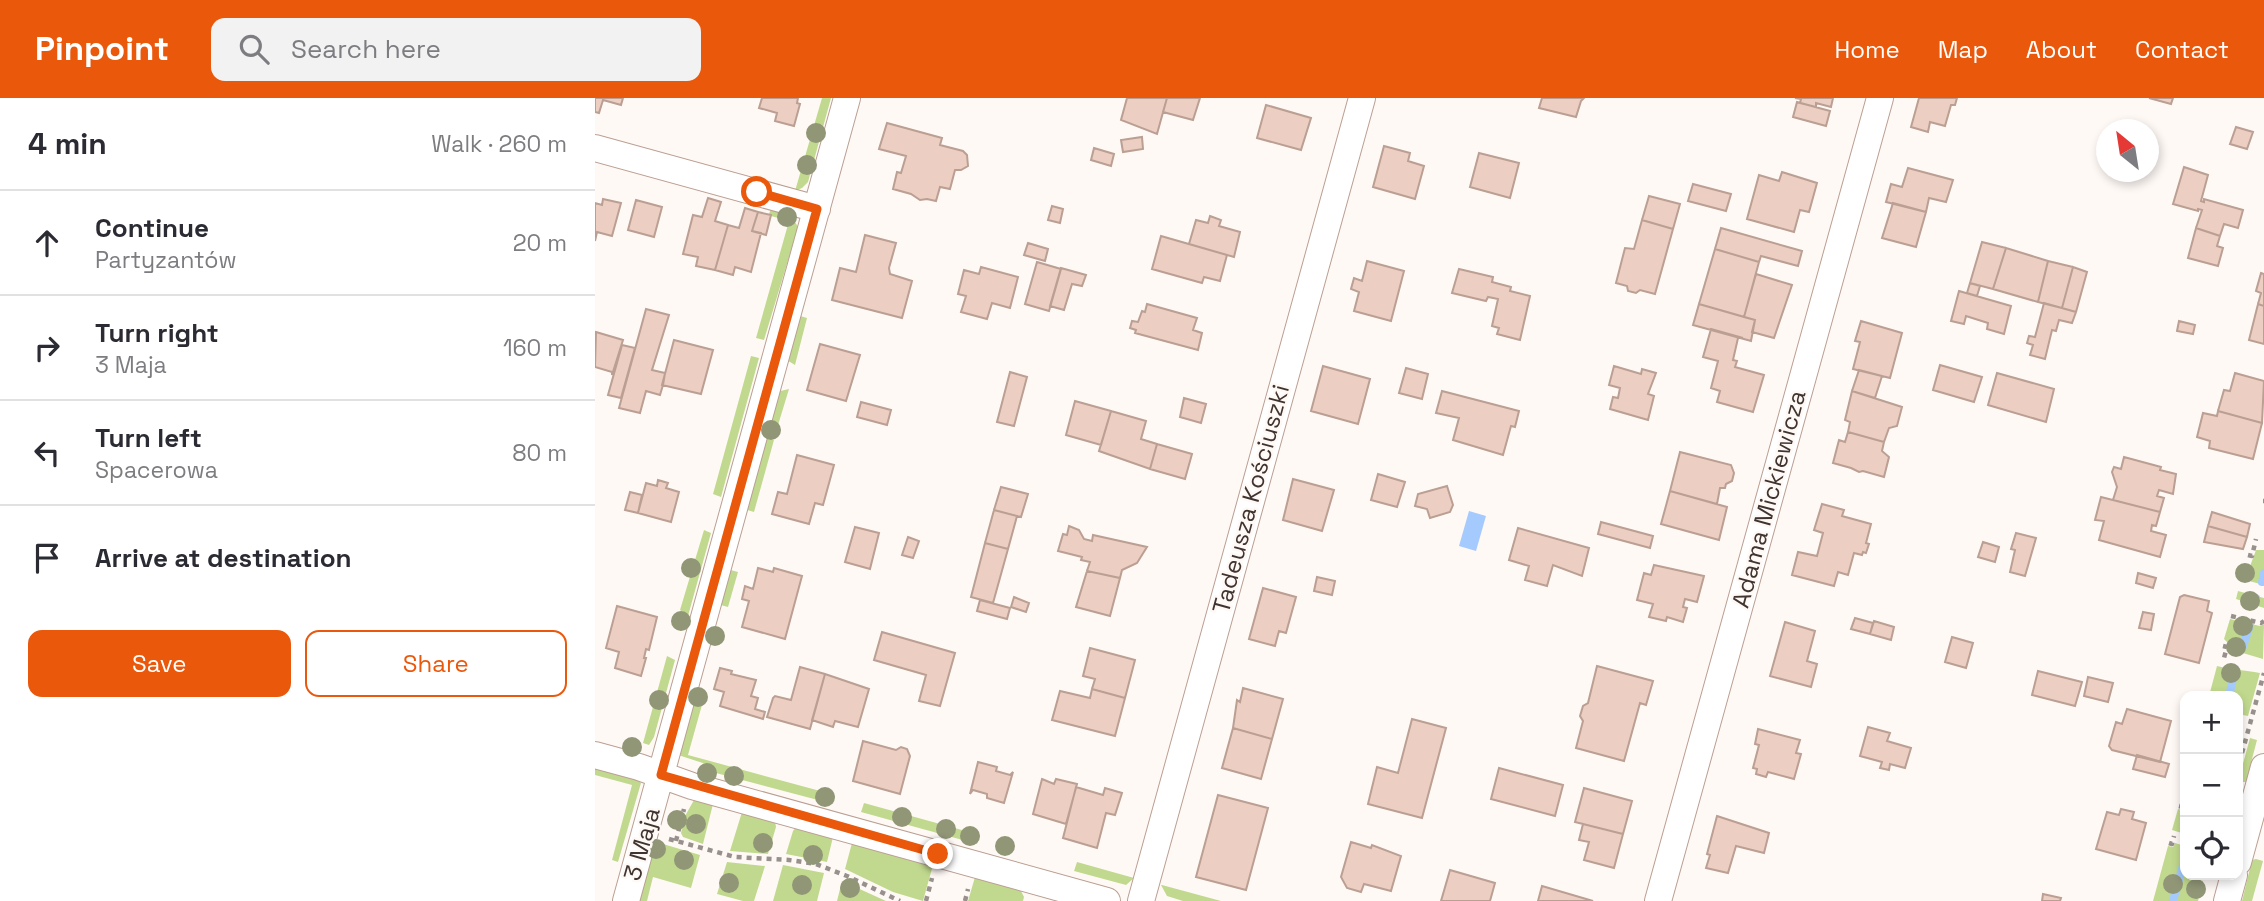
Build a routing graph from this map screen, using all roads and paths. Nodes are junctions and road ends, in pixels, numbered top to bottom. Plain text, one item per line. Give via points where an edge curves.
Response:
1 (847, 98) edge
2 (1362, 98) edge
3 (1880, 98) edge
4 (595, 148) edge
5 (817, 209) junction
6 (2256, 539) dead end
7 (2248, 555) dead end
8 (2231, 616) dead end
9 (2264, 621) edge
10 (2223, 646) dead end
11 (2224, 658) dead end
12 (2264, 673) edge
13 (595, 755) edge
14 (2252, 763) edge
15 (661, 775) junction
16 (684, 806) dead end
17 (2243, 827) edge
18 (2174, 836) dead end
19 (666, 838) dead end
20 (676, 841) junction
21 (2169, 843) dead end
22 (2233, 880) edge
23 (626, 901) edge
24 (900, 901) edge
25 (1107, 901) edge
26 (1141, 901) edge
27 (1658, 901) edge
28 (2227, 901) edge

1 - 5 street, 3 Maja
2 - 26 street, Tadeusza Kościuszki
3 - 27 street, Adama Mickiewicza
4 - 5 street
5 - 15 street, 3 Maja
6 - 7 path via 2252,556
8 - 9 path
10 - 11 path via 2227,646
12 - 14 path
13 - 15 street
14 - 17 street
15 - 23 street, 3 Maja
15 - 25 street
16 - 20 path
18 - 21 path
19 - 20 path
20 - 24 path via 734,857 816,864
22 - 28 street

